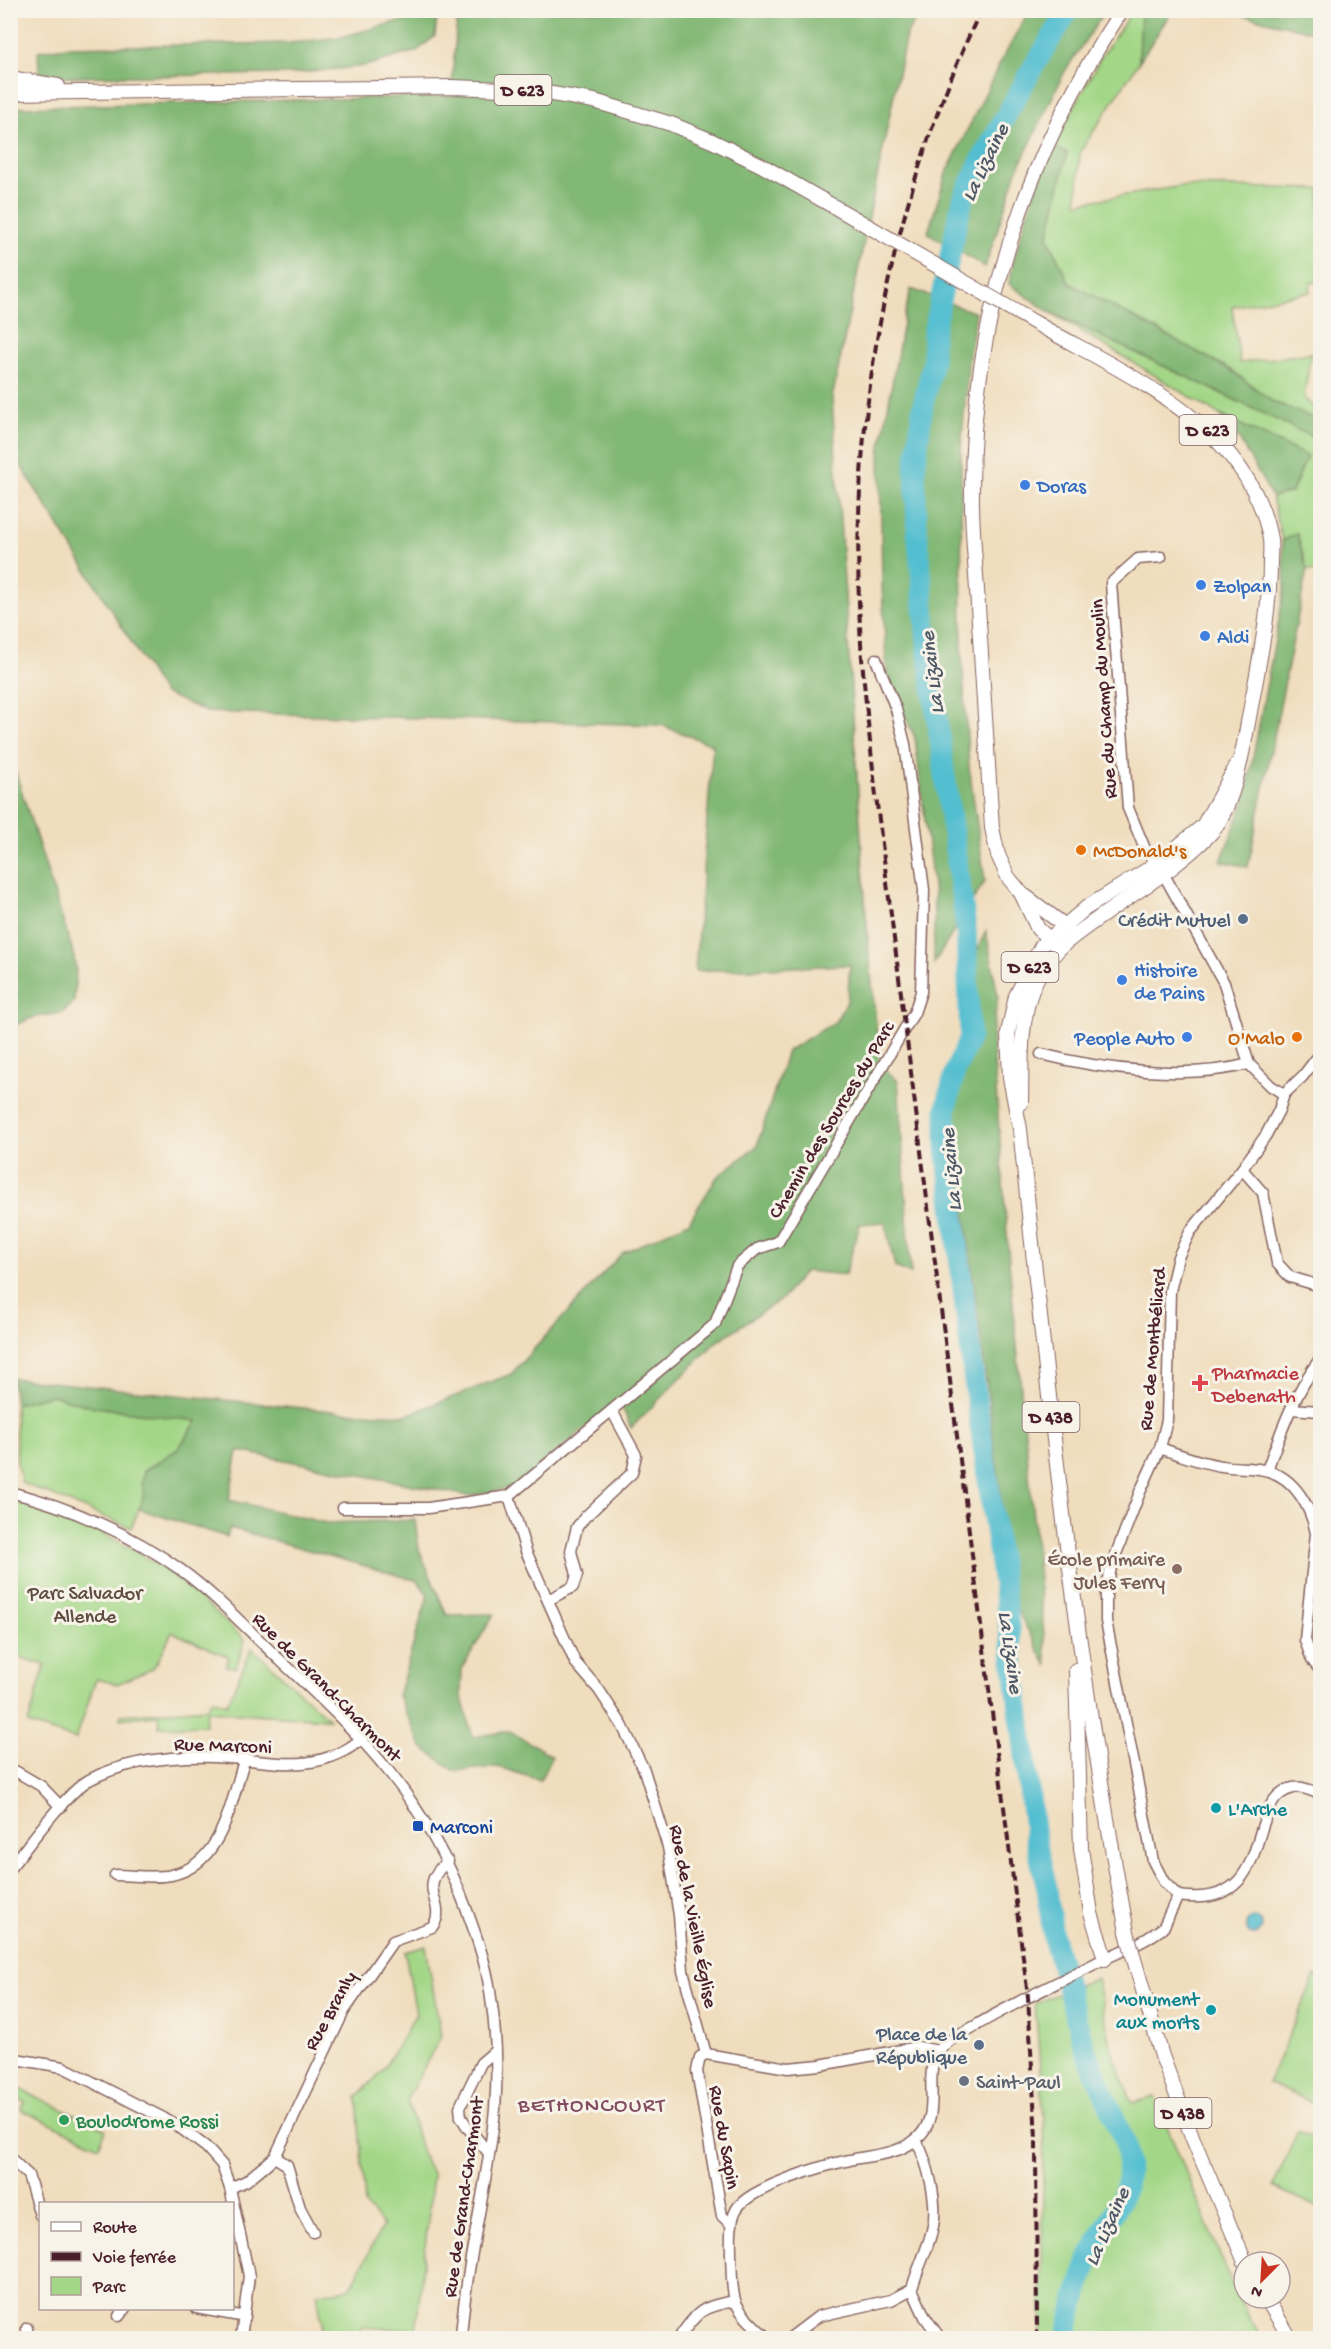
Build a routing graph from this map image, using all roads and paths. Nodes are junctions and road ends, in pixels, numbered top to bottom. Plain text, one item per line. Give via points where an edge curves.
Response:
1 (1122, 10) edge
2 (10, 78) edge
3 (113, 92) junction
4 (10, 93) edge
5 (1161, 557) dead end
6 (876, 658) dead end
7 (1161, 868) junction
8 (1021, 893) junction
9 (1068, 931) junction
10 (1053, 943) junction
11 (1041, 1054) dead end
12 (1320, 1054) edge
13 (1249, 1064) junction
14 (1284, 1094) junction
15 (1020, 1129) joint
16 (1242, 1169) junction
17 (1320, 1286) edge
18 (1320, 1359) edge
19 (1291, 1409) junction
20 (612, 1411) junction
21 (1320, 1411) edge
22 (1160, 1448) junction
23 (1267, 1470) junction
24 (10, 1492) edge
25 (510, 1496) junction
26 (344, 1508) dead end
27 (548, 1600) junction
28 (1077, 1632) junction
29 (1320, 1670) edge
30 (362, 1739) junction
31 (244, 1761) junction
32 (10, 1768) edge
33 (1320, 1794) edge
34 (61, 1807) junction
35 (448, 1861) junction
36 (10, 1868) edge
37 (115, 1875) dead end
38 (1178, 1896) junction
39 (1099, 1962) junction
40 (495, 2051) junction
41 (938, 2051) junction
42 (706, 2054) junction
43 (10, 2058) edge
44 (916, 2140) junction
45 (488, 2152) junction
46 (274, 2157) junction
47 (10, 2158) edge
48 (230, 2188) junction
49 (233, 2202) edge
50 (234, 2207) edge
51 (39, 2211) edge
52 (732, 2225) junction
53 (313, 2232) dead end
54 (1240, 2250) edge
55 (912, 2289) junction
56 (735, 2301) junction
57 (207, 2310) edge
58 (1273, 2310) edge
59 (245, 2317) junction
60 (241, 2338) edge
61 (461, 2338) edge
62 (679, 2338) edge
63 (767, 2338) edge
64 (790, 2338) edge
65 (940, 2338) edge
66 (1290, 2338) edge

1 - 8 main road via 1075,86 1034,172 995,290 979,378 972,490 992,828 998,855
2 - 3 main road, D 623
3 - 4 main road, D 623
3 - 7 main road, D 623, bridge via 453,87 528,90 583,99 671,124 761,165 1166,398 1204,426 1233,457 1260,503 1270,540 1270,582 1262,646 1234,788 1210,834
5 - 7 street, Rue du Champ du Moulin via 1138,559 1111,583 1128,808 1145,849
6 - 20 street, Chemin des Sources du Parc via 902,728 916,817 924,890 922,980 917,1006 778,1242 757,1249 737,1266 715,1324
7 - 9 main road, D 623
7 - 13 street via 1224,983
8 - 9 main road
8 - 10 main road via 1038,929
9 - 10 main road, D 623
10 - 15 main road, D 623 via 1026,1012
11 - 13 street via 1133,1070 1231,1069
12 - 14 street, Rue de Montbéliard
13 - 14 street
14 - 16 street, Rue de Montbéliard via 1266,1134
15 - 28 main road, D 438
16 - 17 street via 1263,1193 1277,1263 1290,1277
16 - 22 street, Rue de Montbéliard via 1190,1232 1173,1273 1167,1420
18 - 19 street
19 - 21 street
19 - 23 street
20 - 25 street, Chemin des Sources du Parc
20 - 27 street via 636,1455 632,1473 577,1527 571,1551 577,1575 573,1587
22 - 23 street via 1221,1466
22 - 38 street, Rue de Montbéliard via 1111,1568 1106,1621 1153,1862
23 - 29 street via 1282,1477 1302,1496 1313,1519 1316,1533 1305,1640
24 - 30 street, Rue de Grand-Charmont via 36,1498 112,1529 181,1570
25 - 26 street via 428,1508
25 - 27 street, Rue de la Vieille Église via 526,1551
27 - 42 street, Rue de la Vieille Église via 575,1662 622,1725 644,1770 668,1847 683,1971
28 - 39 main road via 1081,1849
28 - 54 main road, D 438, bridge via 1104,1810 1134,1959 1162,2056
30 - 31 street, Rue Marconi via 315,1763
30 - 35 street, Rue de Grand-Charmont via 407,1793
31 - 34 street, Rue Marconi via 214,1757 132,1765 89,1780
31 - 37 street via 222,1828 212,1848 193,1867 171,1875
32 - 34 street via 41,1786
33 - 38 street via 1293,1788 1272,1803 1246,1873 1236,1885 1215,1897
34 - 36 street, Rue Marconi
35 - 40 street, Rue de Grand-Charmont via 490,1989
35 - 46 street, Rue Branly via 432,1879 436,1922 393,1941 344,2011
38 - 39 street via 1163,1928
39 - 41 street via 977,2025
40 - 45 street, Rue de Grand-Charmont via 495,2108
40 - 45 street via 481,2063 460,2107 461,2117
41 - 42 street via 918,2047 788,2068
41 - 44 street via 932,2111
42 - 52 street, Rue du Sapin via 700,2056 697,2071 722,2216
43 - 48 street via 63,2067 176,2124 212,2153 222,2165
44 - 52 street via 894,2151 848,2160 750,2195 737,2208
44 - 55 street via 928,2167 935,2210 933,2228
45 - 61 street, Rue de Grand-Charmont
46 - 48 street, Rue Branly via 246,2181
46 - 53 street via 287,2165 300,2208
47 - 51 street via 28,2175
48 - 49 street
50 - 59 street via 249,2276
52 - 56 street
55 - 64 street via 891,2300 819,2316
55 - 65 street
56 - 62 street via 701,2310
56 - 63 street
57 - 59 street
58 - 66 main road
59 - 60 street

